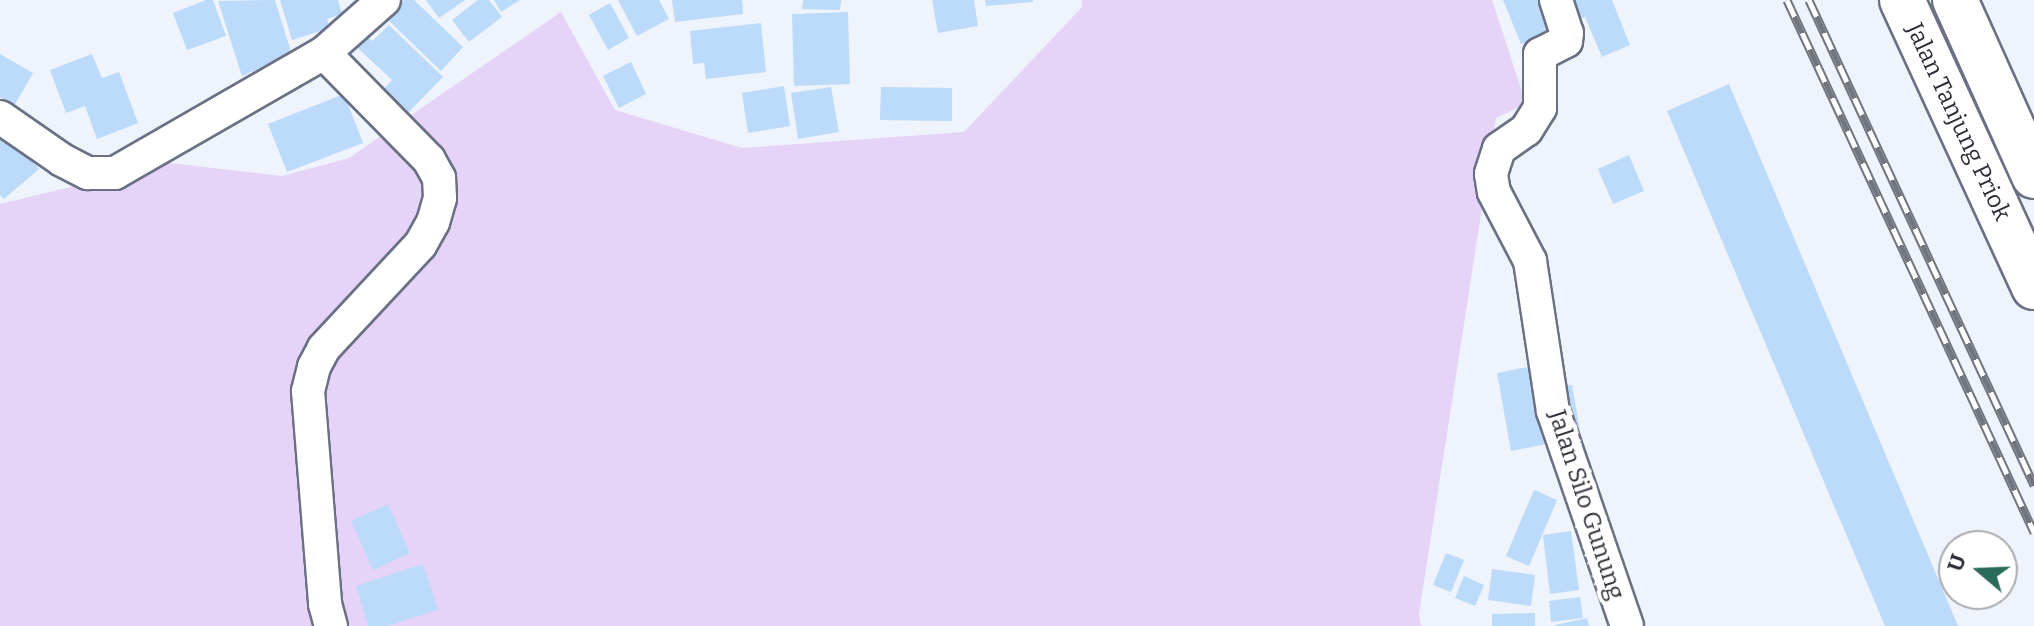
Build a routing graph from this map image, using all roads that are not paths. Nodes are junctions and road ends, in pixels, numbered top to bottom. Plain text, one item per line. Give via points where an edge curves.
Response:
1 (384, 0) edge
2 (1556, 0) edge
3 (1902, 0) edge
4 (1955, 0) edge
5 (324, 53) junction
6 (0, 117) edge
7 (2034, 176) edge
8 (2034, 287) edge
9 (331, 626) edge
10 (1627, 626) edge

1 - 5 street
2 - 10 street, Jalan Silo Gunung via 1566,41 1540,54 1540,108 1526,130 1499,149 1491,174 1494,192 1530,261 1553,411
3 - 8 highway, Jalan Tanjung Priok
4 - 7 highway, Jalan Tanjung Priok
5 - 6 street via 115,173 88,173
5 - 9 street via 429,160 439,178 440,198 420,245 324,348 314,367 308,391

